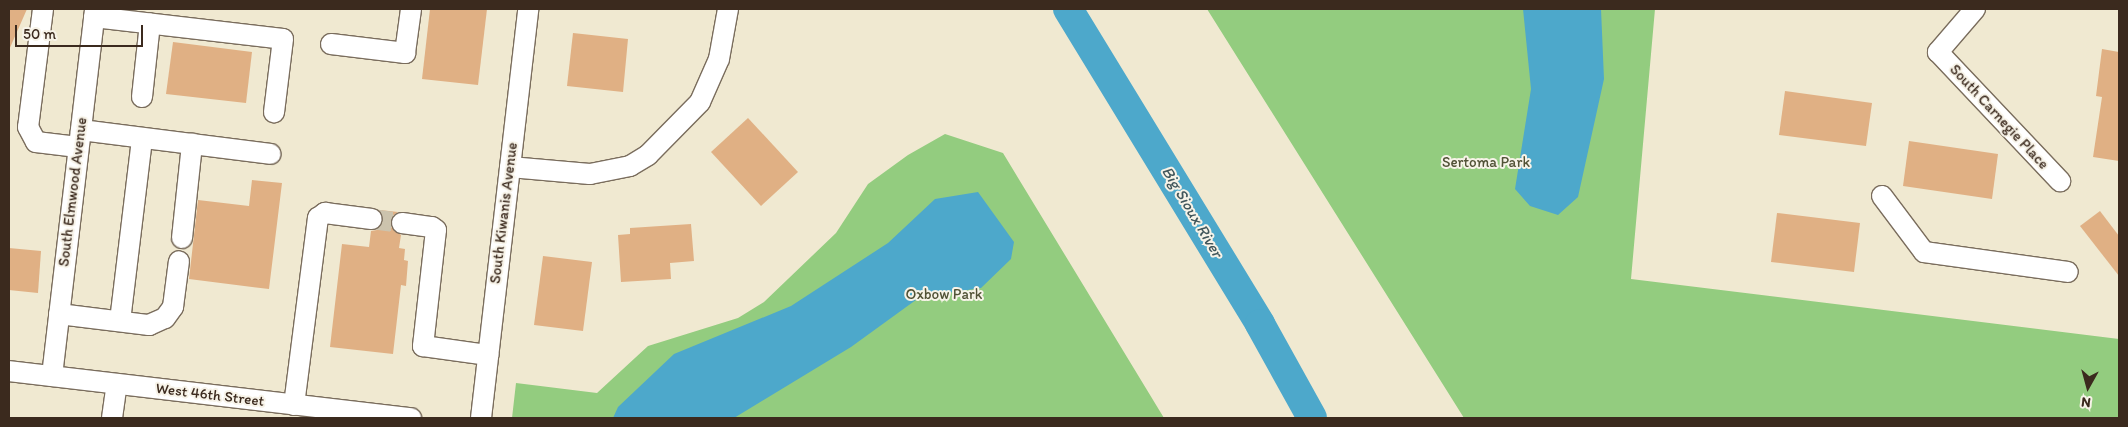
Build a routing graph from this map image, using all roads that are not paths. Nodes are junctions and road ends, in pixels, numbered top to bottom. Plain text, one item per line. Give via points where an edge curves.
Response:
1 (43, 9) edge
2 (411, 9) edge
3 (528, 9) edge
4 (728, 9) edge
5 (1975, 9) edge
6 (94, 13) edge
7 (150, 23) junction
8 (331, 44) dead end
9 (142, 97) dead end
10 (274, 112) dead end
11 (80, 138) junction
12 (142, 138) junction
13 (192, 144) junction
14 (270, 154) dead end
15 (510, 167) junction
16 (2060, 181) dead end
17 (1882, 196) dead end
18 (372, 219) tunnel mouth
19 (402, 222) tunnel mouth
20 (182, 238) dead end
21 (179, 261) dead end
22 (2068, 272) dead end
23 (59, 314) junction
24 (120, 321) junction
25 (488, 355) junction
26 (9, 371) edge
27 (52, 376) junction
28 (117, 384) junction
29 (286, 409) edge
30 (112, 418) edge
31 (411, 418) edge
32 (481, 418) edge

1 - 11 street via 28,127 36,142
2 - 8 street via 405,53
3 - 15 street, South Kiwanis Avenue
4 - 15 street via 719,59 700,102 648,155 630,166 590,174
5 - 16 street, South Carnegie Place via 1938,52
6 - 7 street
6 - 11 street, South Elmwood Avenue
7 - 9 street
7 - 10 street via 283,39
11 - 12 street
11 - 23 street, South Elmwood Avenue
12 - 13 street
12 - 24 street
13 - 14 street
13 - 20 street
15 - 25 street, South Kiwanis Avenue
17 - 22 street via 1924,252
18 - 29 street via 325,213 318,218
19 - 25 street via 432,226 436,230 424,346
21 - 24 street via 173,307 165,318 149,325
23 - 24 street
23 - 27 street, South Elmwood Avenue
25 - 32 street, South Kiwanis Avenue
26 - 27 street, West 46th Street
27 - 28 street, West 46th Street
28 - 29 street, West 46th Street
28 - 30 street
29 - 31 street, West 46th Street

